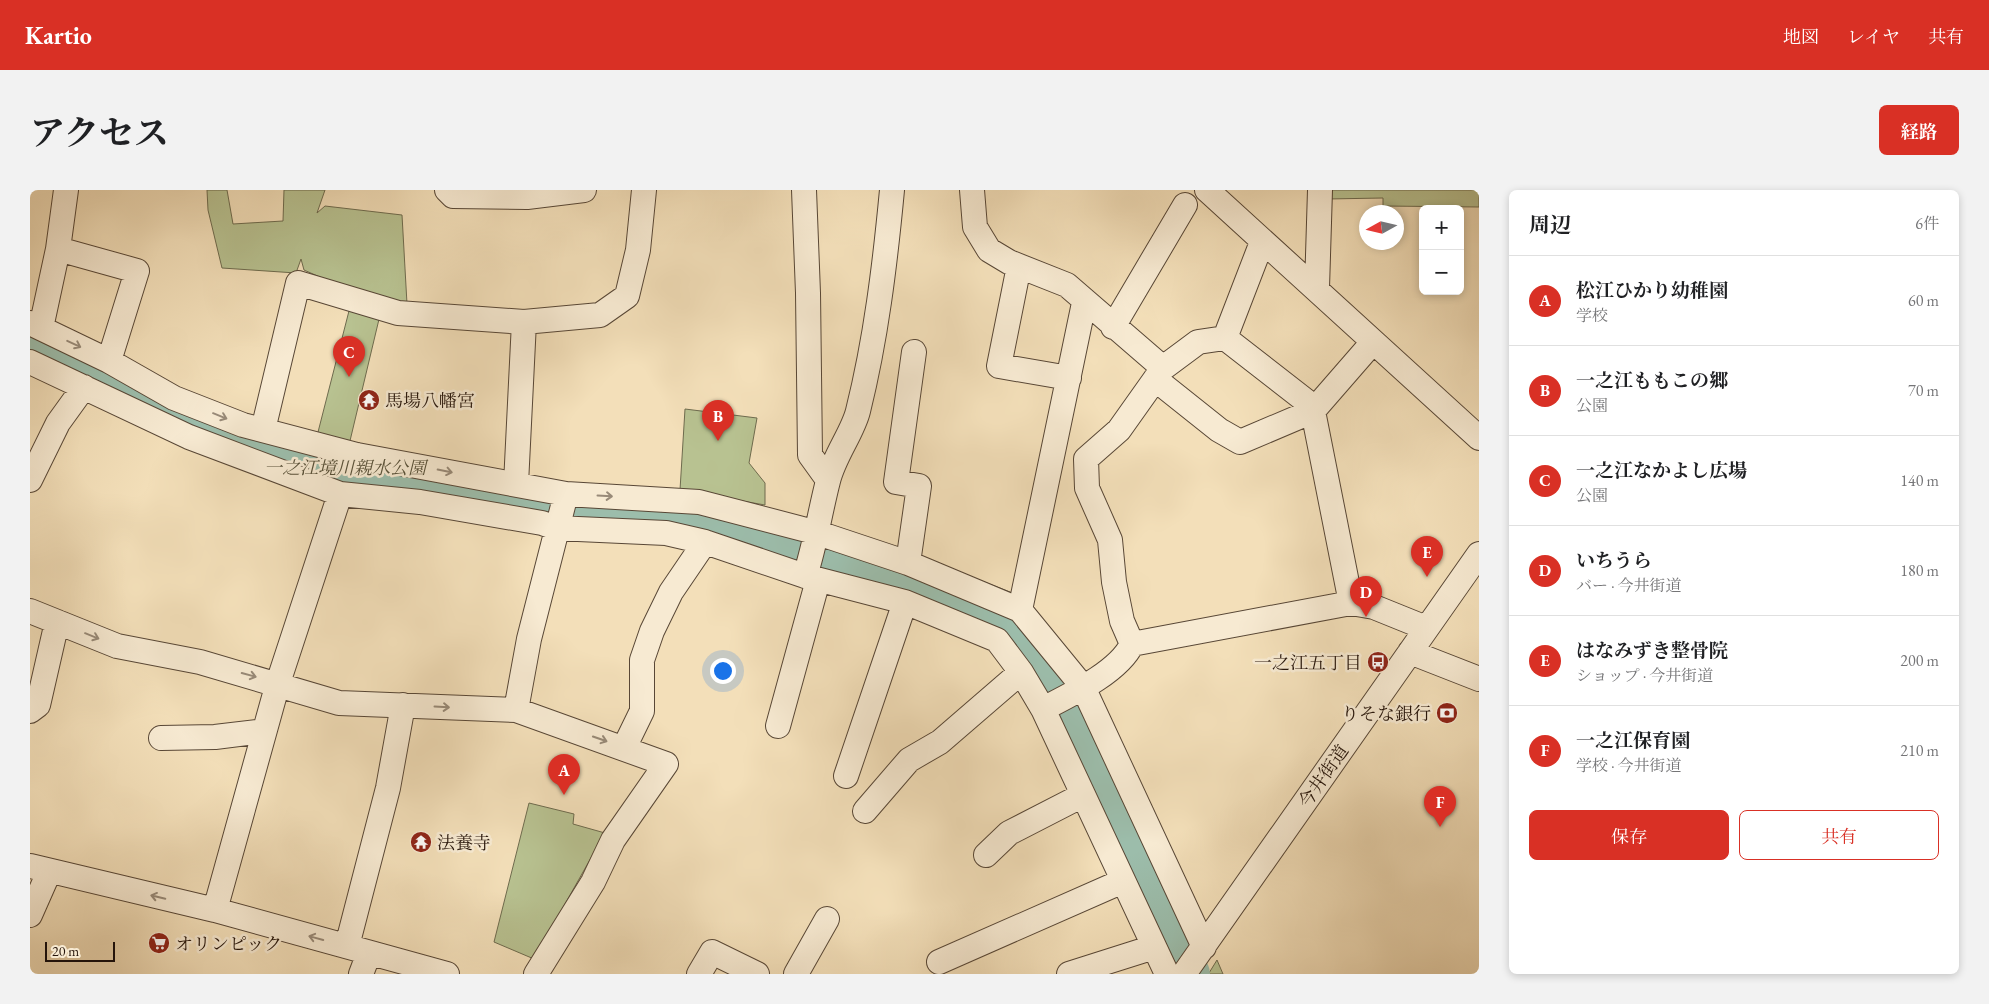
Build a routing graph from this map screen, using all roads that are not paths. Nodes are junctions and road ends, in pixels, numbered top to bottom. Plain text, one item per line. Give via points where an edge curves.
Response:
1 (66, 190) edge
2 (447, 190) edge
3 (584, 190) edge
4 (644, 190) edge
5 (804, 190) edge
6 (892, 190) edge
7 (972, 190) edge
8 (1207, 190) edge
9 (1320, 190) edge
10 (1185, 205) dead end
11 (1262, 242) junction
12 (58, 249) junction
13 (1019, 266) junction
14 (1317, 288) junction
15 (1084, 302) junction
16 (524, 322) junction
17 (35, 326) edge
18 (1113, 327) junction
19 (1225, 338) junction
20 (1373, 342) junction
21 (914, 352) dead end
22 (108, 360) junction
23 (30, 362) edge
24 (1159, 373) junction
25 (1069, 378) junction
26 (84, 387) junction
27 (1313, 411) junction
28 (263, 430) junction
29 (1479, 438) edge
30 (30, 480) edge
31 (828, 480) junction
32 (516, 484) junction
33 (340, 494) junction
34 (562, 508) junction
35 (705, 542) junction
36 (1479, 554) edge
37 (813, 560) junction
38 (908, 563) junction
39 (905, 602) junction
40 (1352, 603) junction
41 (1020, 610) junction
42 (30, 611) edge
43 (57, 622) junction
44 (1426, 628) junction
45 (1132, 644) junction
46 (1410, 652) junction
47 (1021, 672) junction
48 (1479, 679) edge
49 (278, 683) junction
50 (1065, 698) junction
51 (403, 705) junction
52 (516, 710) junction
53 (30, 711) edge
54 (778, 726) dead end
55 (264, 731) junction
56 (161, 738) dead end
57 (624, 748) junction
58 (846, 776) dead end
59 (1083, 796) junction
60 (866, 811) dead end
61 (986, 855) dead end
62 (40, 869) edge
63 (1123, 881) junction
64 (215, 910) junction
65 (30, 915) edge
66 (827, 919) dead end
67 (1154, 947) junction
68 (1204, 947) junction
69 (359, 958) edge
70 (939, 962) dead end
71 (803, 971) edge
72 (447, 974) edge
73 (536, 974) edge
74 (700, 974) edge
75 (757, 974) edge
76 (1069, 974) edge
77 (1167, 974) edge
78 (1184, 974) edge

1 - 12 street
2 - 3 street via 453,196 527,197
4 - 16 street via 638,250 627,296 600,315
5 - 31 street via 810,455
6 - 31 street via 885,265 858,414
7 - 13 street via 975,228 990,250
8 - 11 street
9 - 14 street
10 - 18 street
11 - 14 street
11 - 19 street
12 - 17 street
12 - 22 street via 137,271
13 - 15 street via 1067,286
13 - 25 street via 999,366
14 - 20 street
15 - 18 street
15 - 25 street
16 - 28 street via 398,313 298,283
16 - 32 street
17 -> 22 street
18 - 24 street
19 - 24 street via 1198,342
19 - 27 street via 1306,400
20 - 27 street
20 - 29 street
21 - 38 street via 896,482 919,486
22 -> 28 street via 174,398
23 - 26 street
24 - 27 street via 1219,430 1240,442
24 - 45 street via 1119,430 1086,459 1086,488 1110,540 1122,621
25 - 41 street
26 - 30 street via 58,423
26 - 33 street via 189,437
27 - 40 street
28 -> 32 street via 357,455
31 - 37 street
32 - 34 street
33 - 34 street via 420,502 542,523
33 - 49 street
34 - 35 street
34 -> 37 street via 699,502
34 - 52 street via 529,639
35 - 37 street
35 - 57 street via 671,592 652,631 642,660 642,711
36 - 44 street, 今井街道
37 - 38 street
37 - 39 street
37 - 54 street
38 - 41 street
39 - 47 street via 997,640
39 - 58 street
40 - 44 street via 1374,607
40 - 45 street
41 - 50 street
42 - 43 street
43 -> 49 street via 117,646 200,662
43 - 53 street via 38,704
44 - 46 street, 今井街道
45 - 50 street via 1126,655
46 - 48 street
46 - 68 street, 今井街道
47 - 50 street
47 - 60 street via 940,742 909,760
49 - 51 street via 339,703
49 - 55 street
50 - 59 street
50 - 68 street
51 -> 52 street
51 - 69 street
52 -> 57 street
55 - 56 street via 214,737
55 - 64 street
57 - 73 street via 666,764 613,840 593,882
59 - 61 street via 1009,833
59 - 63 street
64 -> 62 street
62 - 65 street
63 - 67 street
63 - 70 street
69 -> 64 street
66 - 71 street
67 - 76 street
67 - 77 street
68 - 78 street, 今井街道
69 - 72 street
74 - 75 street via 712,952

